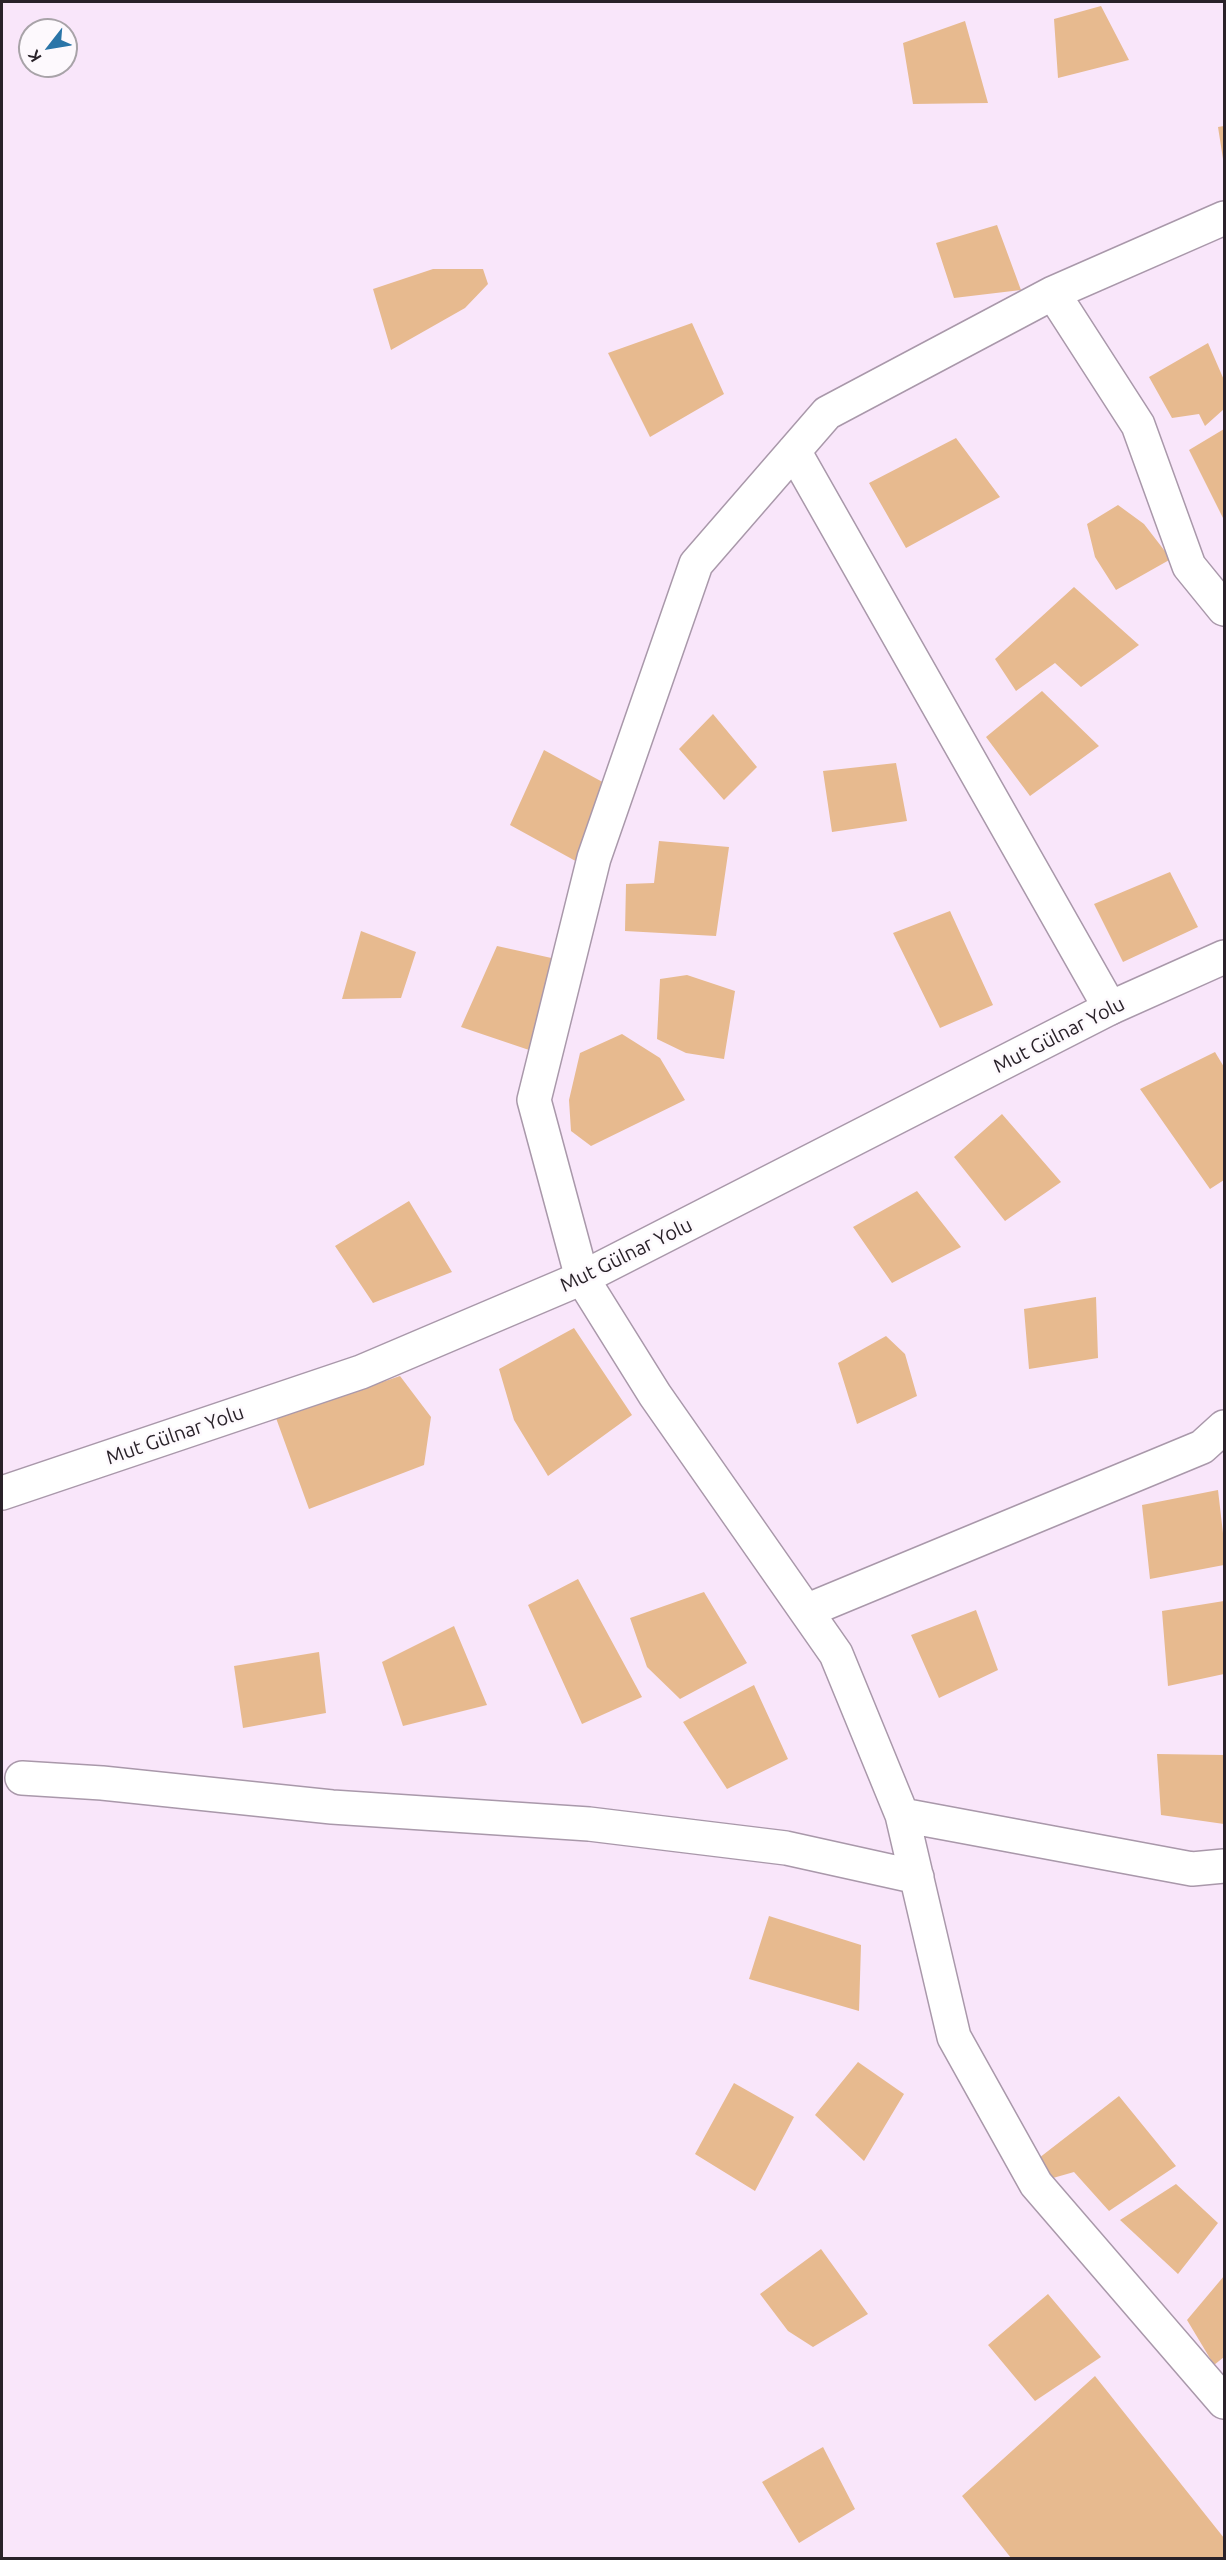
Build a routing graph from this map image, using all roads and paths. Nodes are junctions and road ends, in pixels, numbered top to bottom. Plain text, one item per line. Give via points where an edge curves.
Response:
1 (1224, 218) edge
2 (1053, 293) junction
3 (794, 451) junction
4 (1224, 609) edge
5 (1224, 957) edge
6 (1110, 1008) junction
7 (582, 1278) junction
8 (1224, 1428) edge
9 (2, 1493) edge
10 (806, 1611) junction
11 (22, 1778) dead end
12 (902, 1815) junction
13 (1224, 1866) edge
14 (917, 1877) junction
15 (1224, 2402) edge

1 - 2 street
2 - 3 street via 827,413
2 - 4 street via 1138,425 1189,566
3 - 6 street
3 - 7 street via 696,564 594,858 534,1100
5 - 6 street, Mut Gülnar Yolu
6 - 7 street, Mut Gülnar Yolu
7 - 9 street, Mut Gülnar Yolu via 361,1372
7 - 10 street via 655,1395
8 - 10 street via 1202,1447
10 - 12 street via 836,1654
11 - 14 street via 332,1807 590,1824 786,1848
12 - 13 street via 1192,1869
12 - 14 street
14 - 15 street via 954,2037 1036,2184

